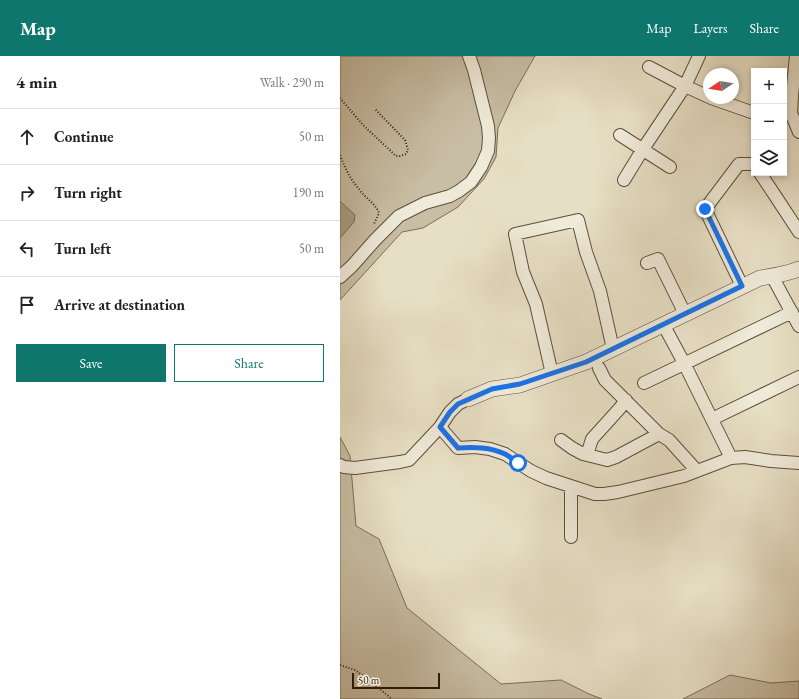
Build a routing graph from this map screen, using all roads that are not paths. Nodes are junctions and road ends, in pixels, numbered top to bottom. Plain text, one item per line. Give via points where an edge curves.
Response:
1 (469, 56) edge
2 (699, 56) edge
3 (796, 56) edge
4 (649, 67) dead end
5 (685, 86) junction
6 (703, 95) edge
7 (728, 104) edge
8 (751, 112) edge
9 (788, 115) edge
10 (799, 131) edge
11 (620, 135) dead end
12 (643, 149) junction
13 (751, 165) edge
14 (670, 167) dead end
15 (762, 176) edge
16 (624, 180) dead end
17 (799, 232) edge
18 (658, 258) dead end
19 (799, 268) edge
20 (772, 276) junction
21 (340, 277) edge
22 (742, 286) junction
23 (792, 312) junction
24 (686, 314) junction
25 (663, 324) junction
26 (799, 326) edge
27 (613, 349) junction
28 (684, 363) junction
29 (599, 368) dead end
30 (552, 374) junction
31 (799, 377) edge
32 (644, 382) dead end
33 (468, 399) joint
34 (626, 400) junction
35 (712, 419) junction
36 (440, 427) junction
37 (659, 434) junction
38 (561, 440) dead end
39 (587, 455) junction
40 (731, 458) junction
41 (799, 463) edge
42 (340, 465) edge
43 (697, 471) junction
44 (571, 486) junction
45 (571, 538) dead end

1 - 21 street via 488,126 488,151 481,167 471,182 459,191 399,216
2 - 5 street
3 - 9 street
4 - 5 street
5 - 6 street
5 - 12 street
7 - 8 street
9 - 10 street
11 - 12 street
12 - 14 street
12 - 16 street
13 - 22 street via 739,164 705,209
15 - 17 street
18 - 24 street
19 - 20 street
20 - 22 street
20 - 23 street
22 - 24 street
23 - 26 street
23 - 28 street
24 - 25 street
25 - 27 street
25 - 28 street
27 - 30 street
27 - 30 street via 600,291 578,220 515,234 523,272 536,304
28 - 32 street
28 - 35 street
29 - 34 street via 605,380
30 - 33 street via 492,389
31 - 35 street
33 - 36 street via 458,404
34 - 37 street
34 - 39 street via 592,439
35 - 40 street
36 - 42 street via 409,460 355,468
36 - 44 street via 458,448 475,447 505,454 531,471
37 - 39 street via 607,460
37 - 43 street via 669,440
38 - 39 street
40 - 41 street
40 - 43 street
43 - 44 street via 604,494 594,494
44 - 45 street

